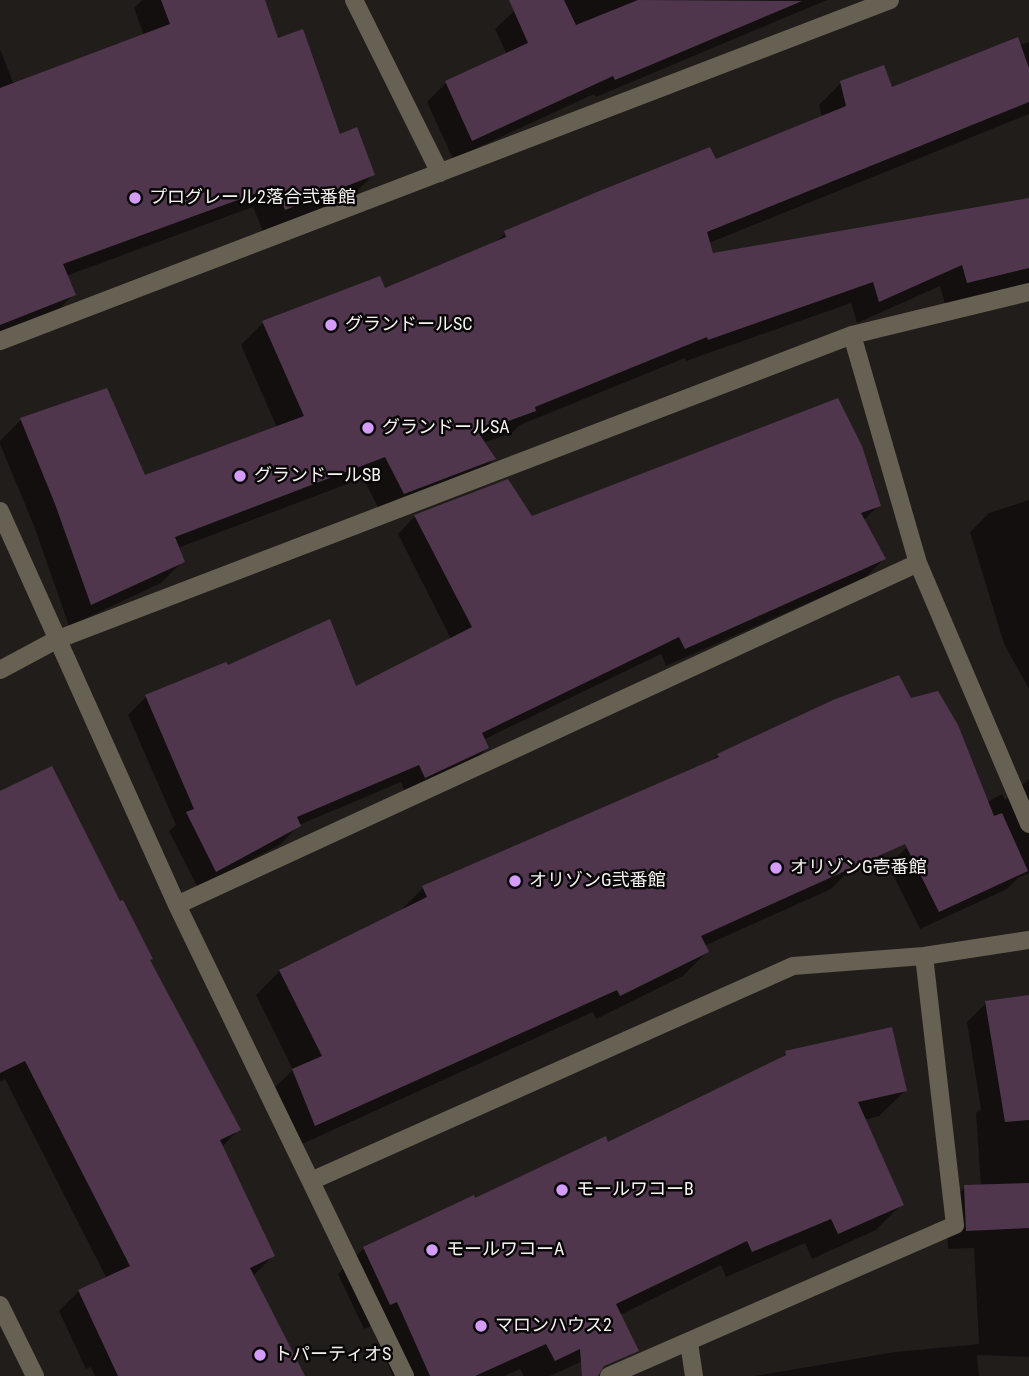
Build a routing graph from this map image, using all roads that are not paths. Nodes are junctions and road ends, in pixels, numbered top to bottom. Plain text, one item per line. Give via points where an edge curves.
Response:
1 (354, 0) edge
2 (890, 0) edge
3 (440, 173) junction
4 (1029, 292) edge
5 (852, 335) junction
6 (0, 341) edge
7 (0, 511) edge
8 (918, 562) junction
9 (56, 639) junction
10 (0, 670) edge
11 (1029, 824) edge
12 (177, 905) junction
13 (1029, 940) edge
14 (924, 956) junction
15 (311, 1181) junction
16 (0, 1305) edge
17 (689, 1343) junction
18 (35, 1376) edge
19 (405, 1376) edge
20 (610, 1376) edge
21 (694, 1376) edge

1 - 3 street
2 - 3 street
3 - 6 street
4 - 5 street
5 - 8 street
5 - 9 street
7 - 9 street
8 - 11 street
8 - 12 street
9 - 10 street
9 - 12 street
12 - 15 street
13 - 14 street
14 - 15 street via 793,966
14 - 17 street via 955,1225
15 - 19 street
16 - 18 street
17 - 20 street
17 - 21 street

